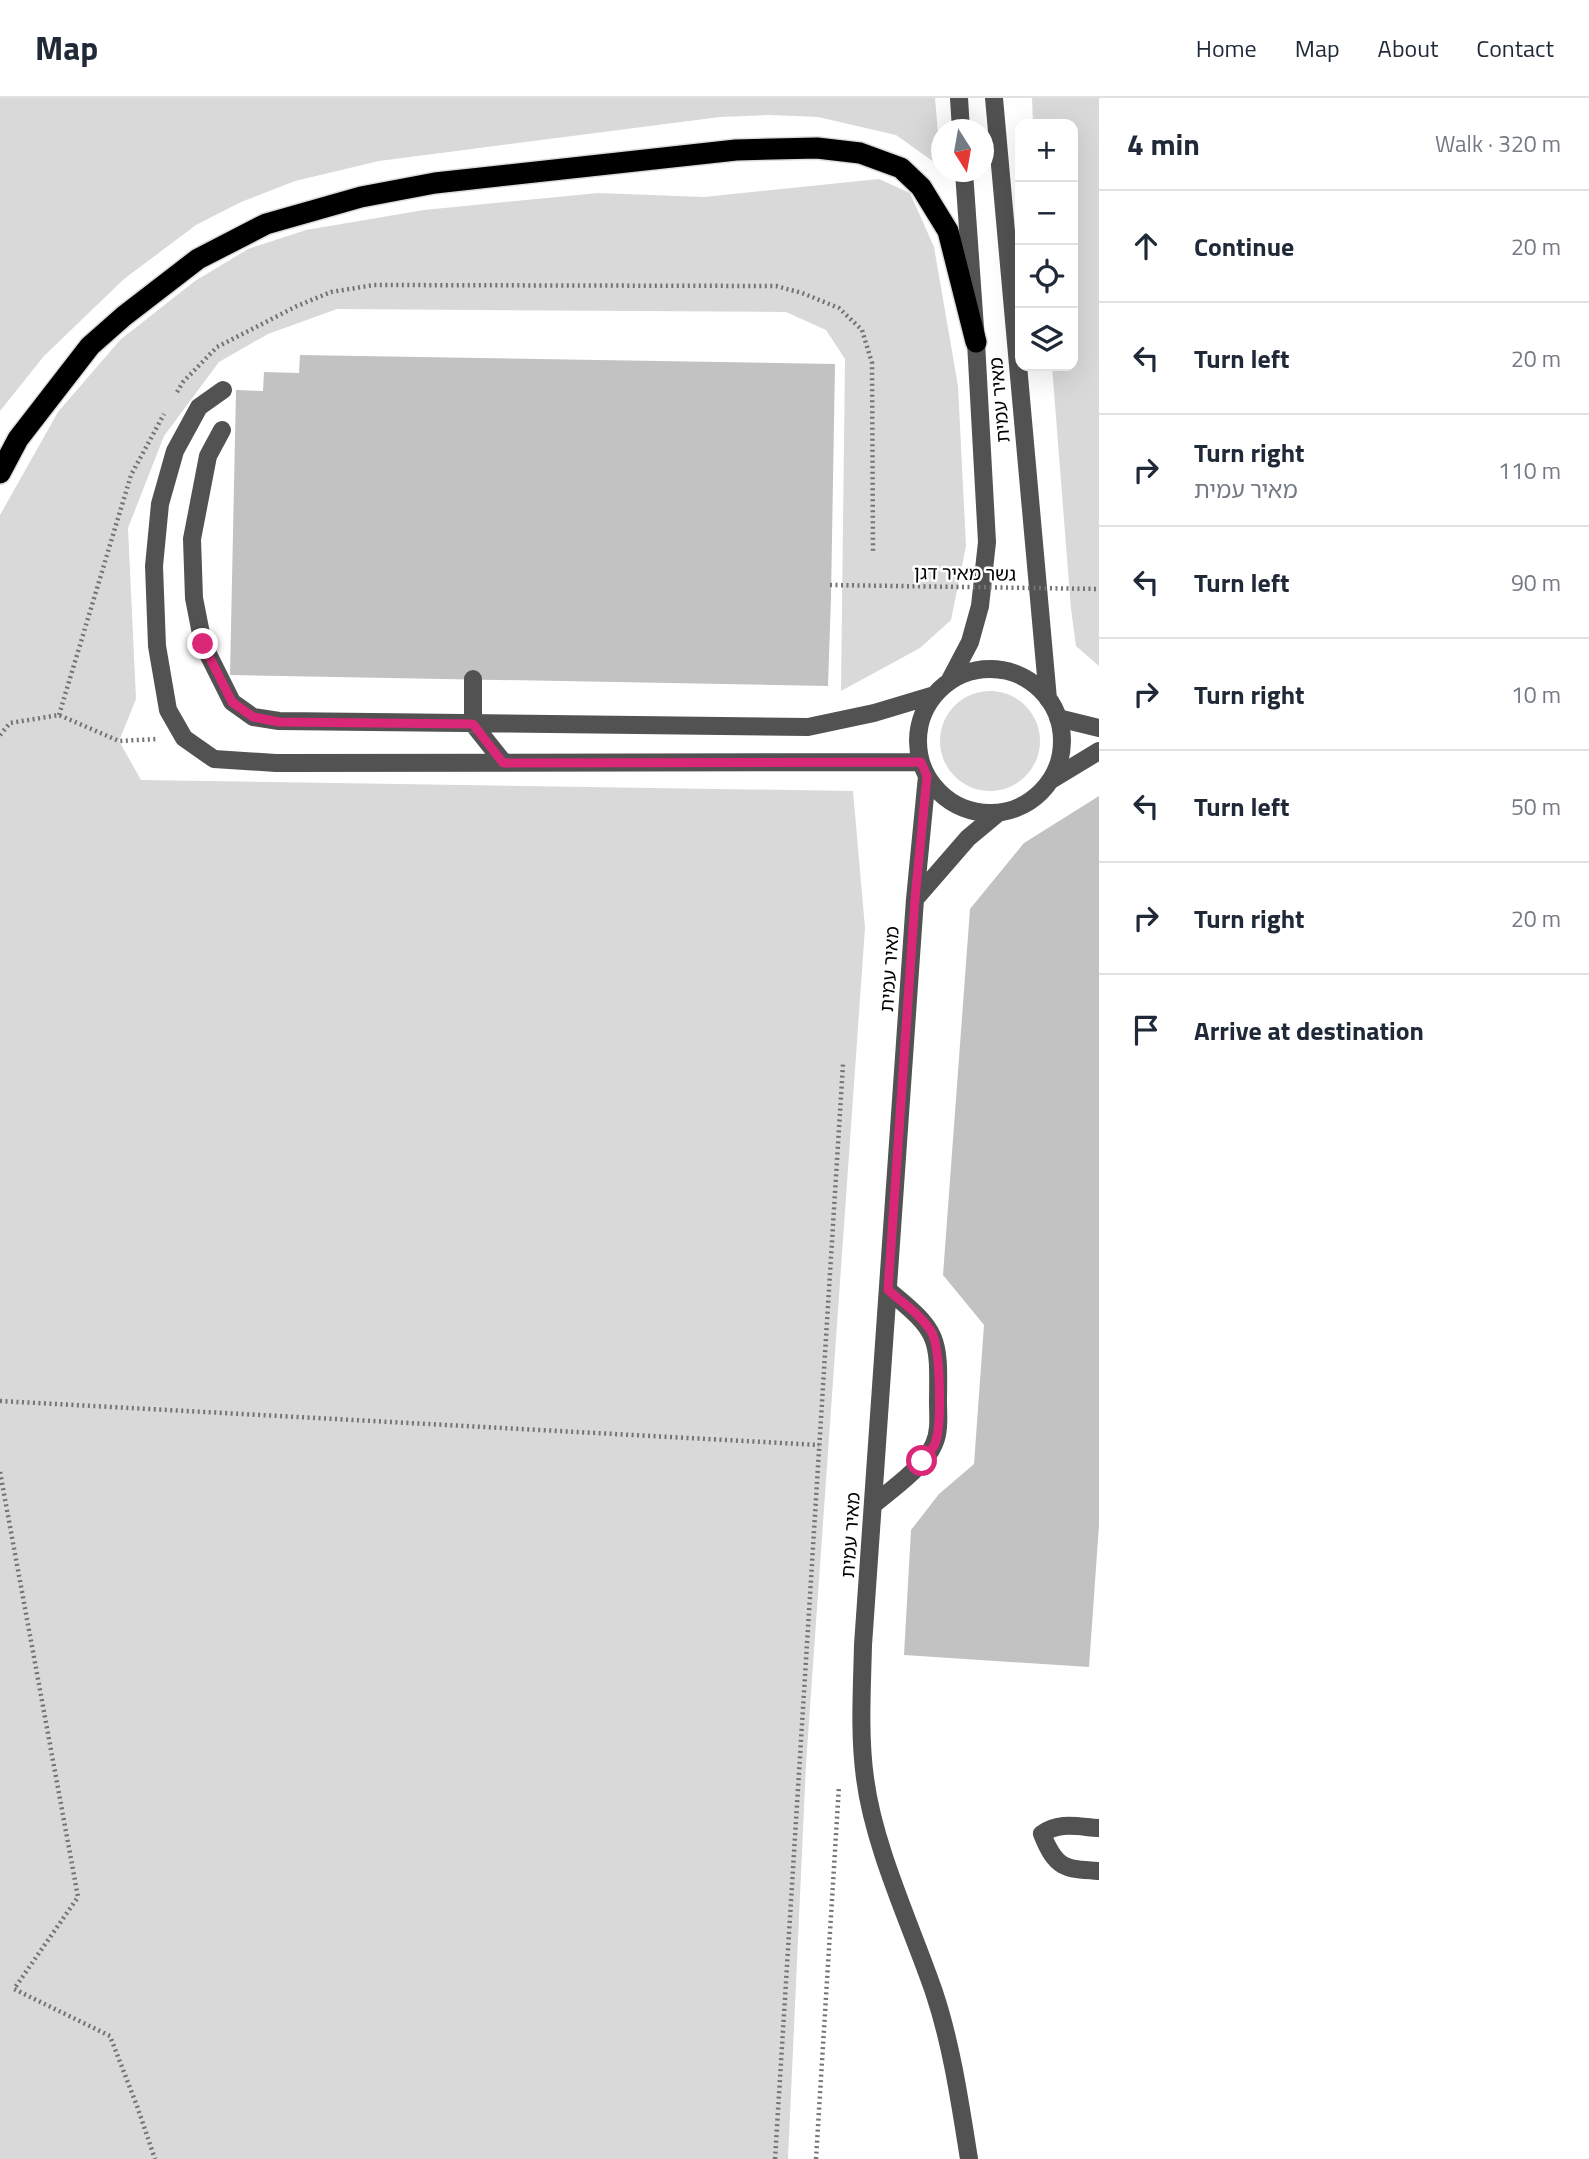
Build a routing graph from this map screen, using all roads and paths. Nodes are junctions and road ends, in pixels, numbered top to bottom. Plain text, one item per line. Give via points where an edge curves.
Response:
1 (959, 98) edge
2 (994, 98) edge
3 (960, 119) edge
4 (965, 182) edge
5 (976, 342) junction
6 (223, 390) dead end
7 (171, 403) dead end
8 (164, 413) dead end
9 (222, 430) dead end
10 (0, 473) edge
11 (873, 552) dead end
12 (830, 585) dead end
13 (1099, 589) edge
14 (473, 679) dead end
15 (950, 680) junction
16 (934, 695) junction
17 (1048, 699) junction
18 (59, 715) junction
19 (1058, 718) junction
20 (473, 724) junction
21 (1099, 728) edge
22 (0, 735) edge
23 (184, 738) junction
24 (1099, 751) edge
25 (503, 763) junction
26 (924, 769) junction
27 (1051, 780) junction
28 (998, 813) junction
29 (915, 899) junction
30 (843, 1064) dead end
31 (888, 1290) junction
32 (0, 1401) edge
33 (819, 1445) junction
34 (0, 1472) edge
35 (873, 1505) junction
36 (1099, 1828) edge
37 (1099, 1871) edge
38 (155, 2159) edge
39 (775, 2159) edge
40 (969, 2159) edge

1 - 3 street
2 - 17 street, מאיר עמית
4 - 5 street, מאיר עמית
5 - 10 highway via 948,231 921,187 901,167 860,153 817,148 736,150 435,183 361,197 265,224 198,259 90,346 18,439
5 - 15 street, מאיר עמית via 987,542 980,606 970,642
6 - 23 street via 199,407 175,451 160,504 154,566 157,646 168,710
7 - 11 path via 183,382 217,347 331,292 374,285 776,286 838,308 862,330 872,363
8 - 18 path via 131,475
9 - 20 street via 208,456 194,525 194,598 203,644 232,702 253,717 279,722
12 - 13 path, גשר מאיר דגן, bridge
14 - 20 street
15 - 16 street
15 - 17 street via 981,670 1013,673 1033,683
16 - 20 street via 808,727
16 - 26 street via 922,714 917,735
17 - 19 street
18 - 22 path via 10,723
18 - 23 path via 119,741
19 - 21 street
19 - 27 street via 1062,740
20 - 25 street
23 - 25 street via 214,759
24 - 27 street
25 - 26 street
26 - 28 street via 944,797 979,813
26 - 29 street, מאיר עמית
27 - 28 street via 1019,807
28 - 29 street via 968,838
29 - 31 street, מאיר עמית
30 - 33 path
31 - 35 street, מאיר עמית
31 - 35 street via 932,1332 937,1347 938,1428 934,1445 922,1461
32 - 33 path
33 - 39 path
34 - 38 path via 78,1897 14,1989 110,2036
35 - 40 street, מאיר עמית via 860,1719 865,1779 877,1833 943,2020
36 - 37 street via 1051,1827 1042,1834 1049,1852 1068,1869

